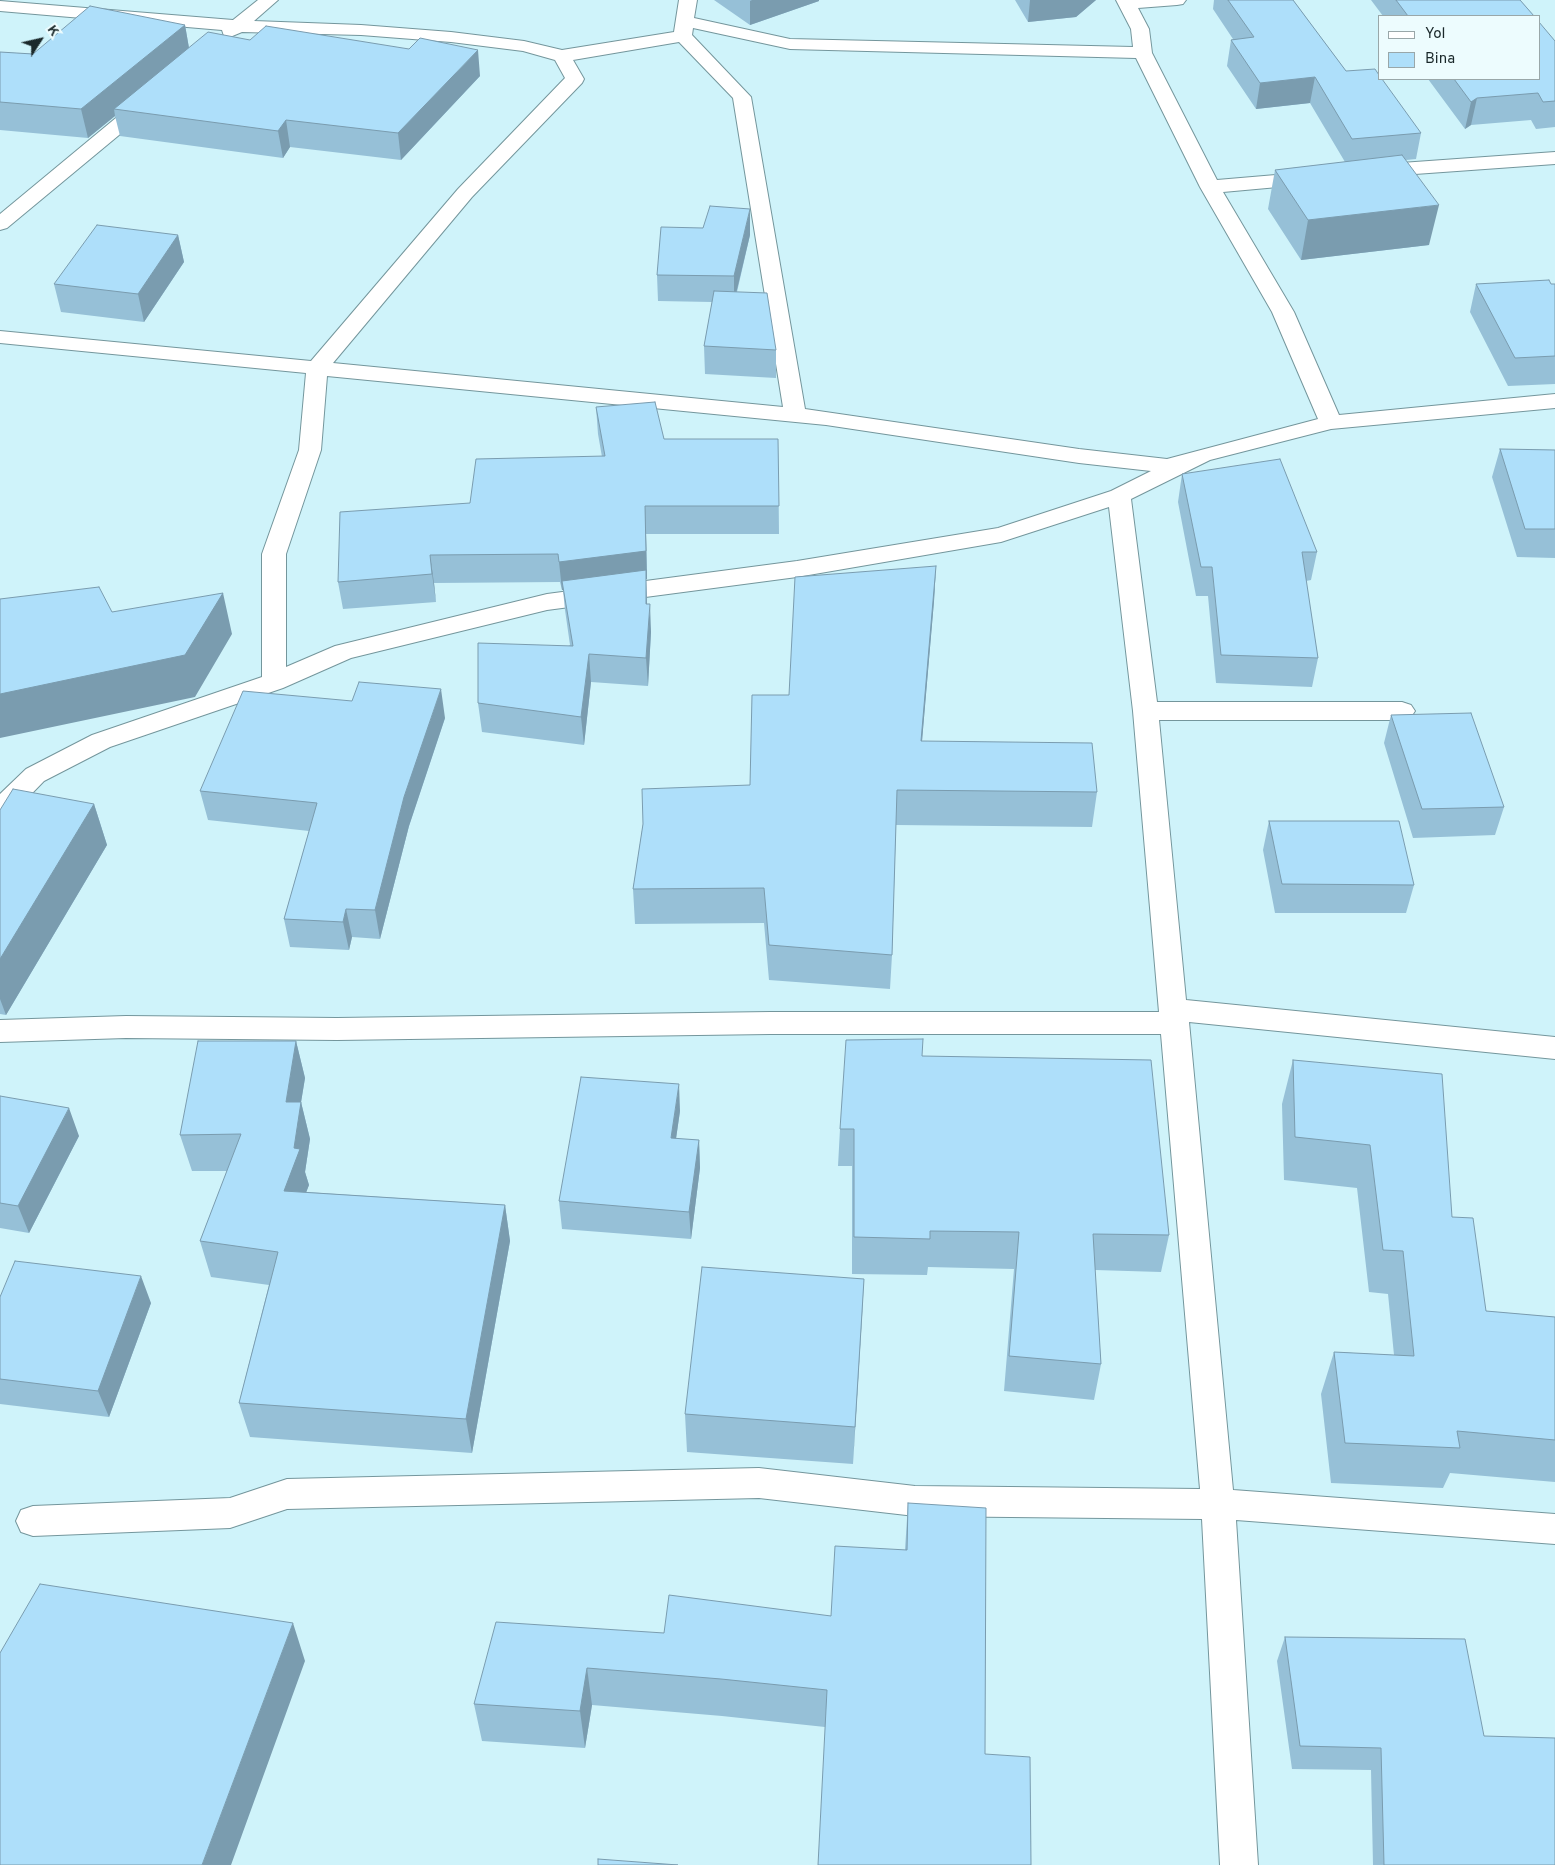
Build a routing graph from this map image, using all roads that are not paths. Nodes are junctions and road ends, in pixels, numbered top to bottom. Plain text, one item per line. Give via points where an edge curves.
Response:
1 (269, 0) edge
2 (688, 0) edge
3 (1177, 0) edge
4 (1126, 2) edge
5 (0, 6) edge
6 (235, 26) junction
7 (683, 28) junction
8 (215, 46) edge
9 (1142, 53) junction
10 (562, 56) junction
11 (161, 91) edge
12 (1555, 158) edge
13 (1210, 187) junction
14 (0, 224) edge
15 (0, 337) edge
16 (317, 368) junction
17 (1555, 402) edge
18 (795, 416) junction
19 (1331, 422) junction
20 (1202, 455) junction
21 (1119, 496) junction
22 (274, 682) junction
23 (1146, 711) junction
24 (1402, 711) dead end
25 (0, 810) edge
26 (1174, 1016) junction
27 (0, 1031) edge
28 (1555, 1048) edge
29 (1218, 1504) junction
30 (33, 1522) dead end
31 (1555, 1528) edge
32 (1239, 1865) edge

1 - 6 street
2 - 7 street
3 - 4 street
4 - 9 street via 1140,29
5 - 6 street
6 - 8 street
6 - 10 street via 451,37 524,46
7 - 9 street via 790,44
7 - 10 street
7 - 18 street via 742,97
9 - 13 street
10 - 16 street via 575,79 465,193
11 - 14 street
12 - 13 street
13 - 19 street via 1283,312
15 - 16 street
16 - 18 street
16 - 22 street via 310,450 274,554
17 - 19 street
18 - 20 street via 1168,466
19 - 20 street
20 - 21 street
21 - 22 street via 1001,535 798,569 547,602 344,652
21 - 23 street
22 - 25 street via 101,741 35,776
23 - 24 street
23 - 26 street
26 - 27 street
26 - 28 street
26 - 29 street
29 - 30 street via 915,1501 750,1483 287,1494 230,1513
29 - 31 street
29 - 32 street

